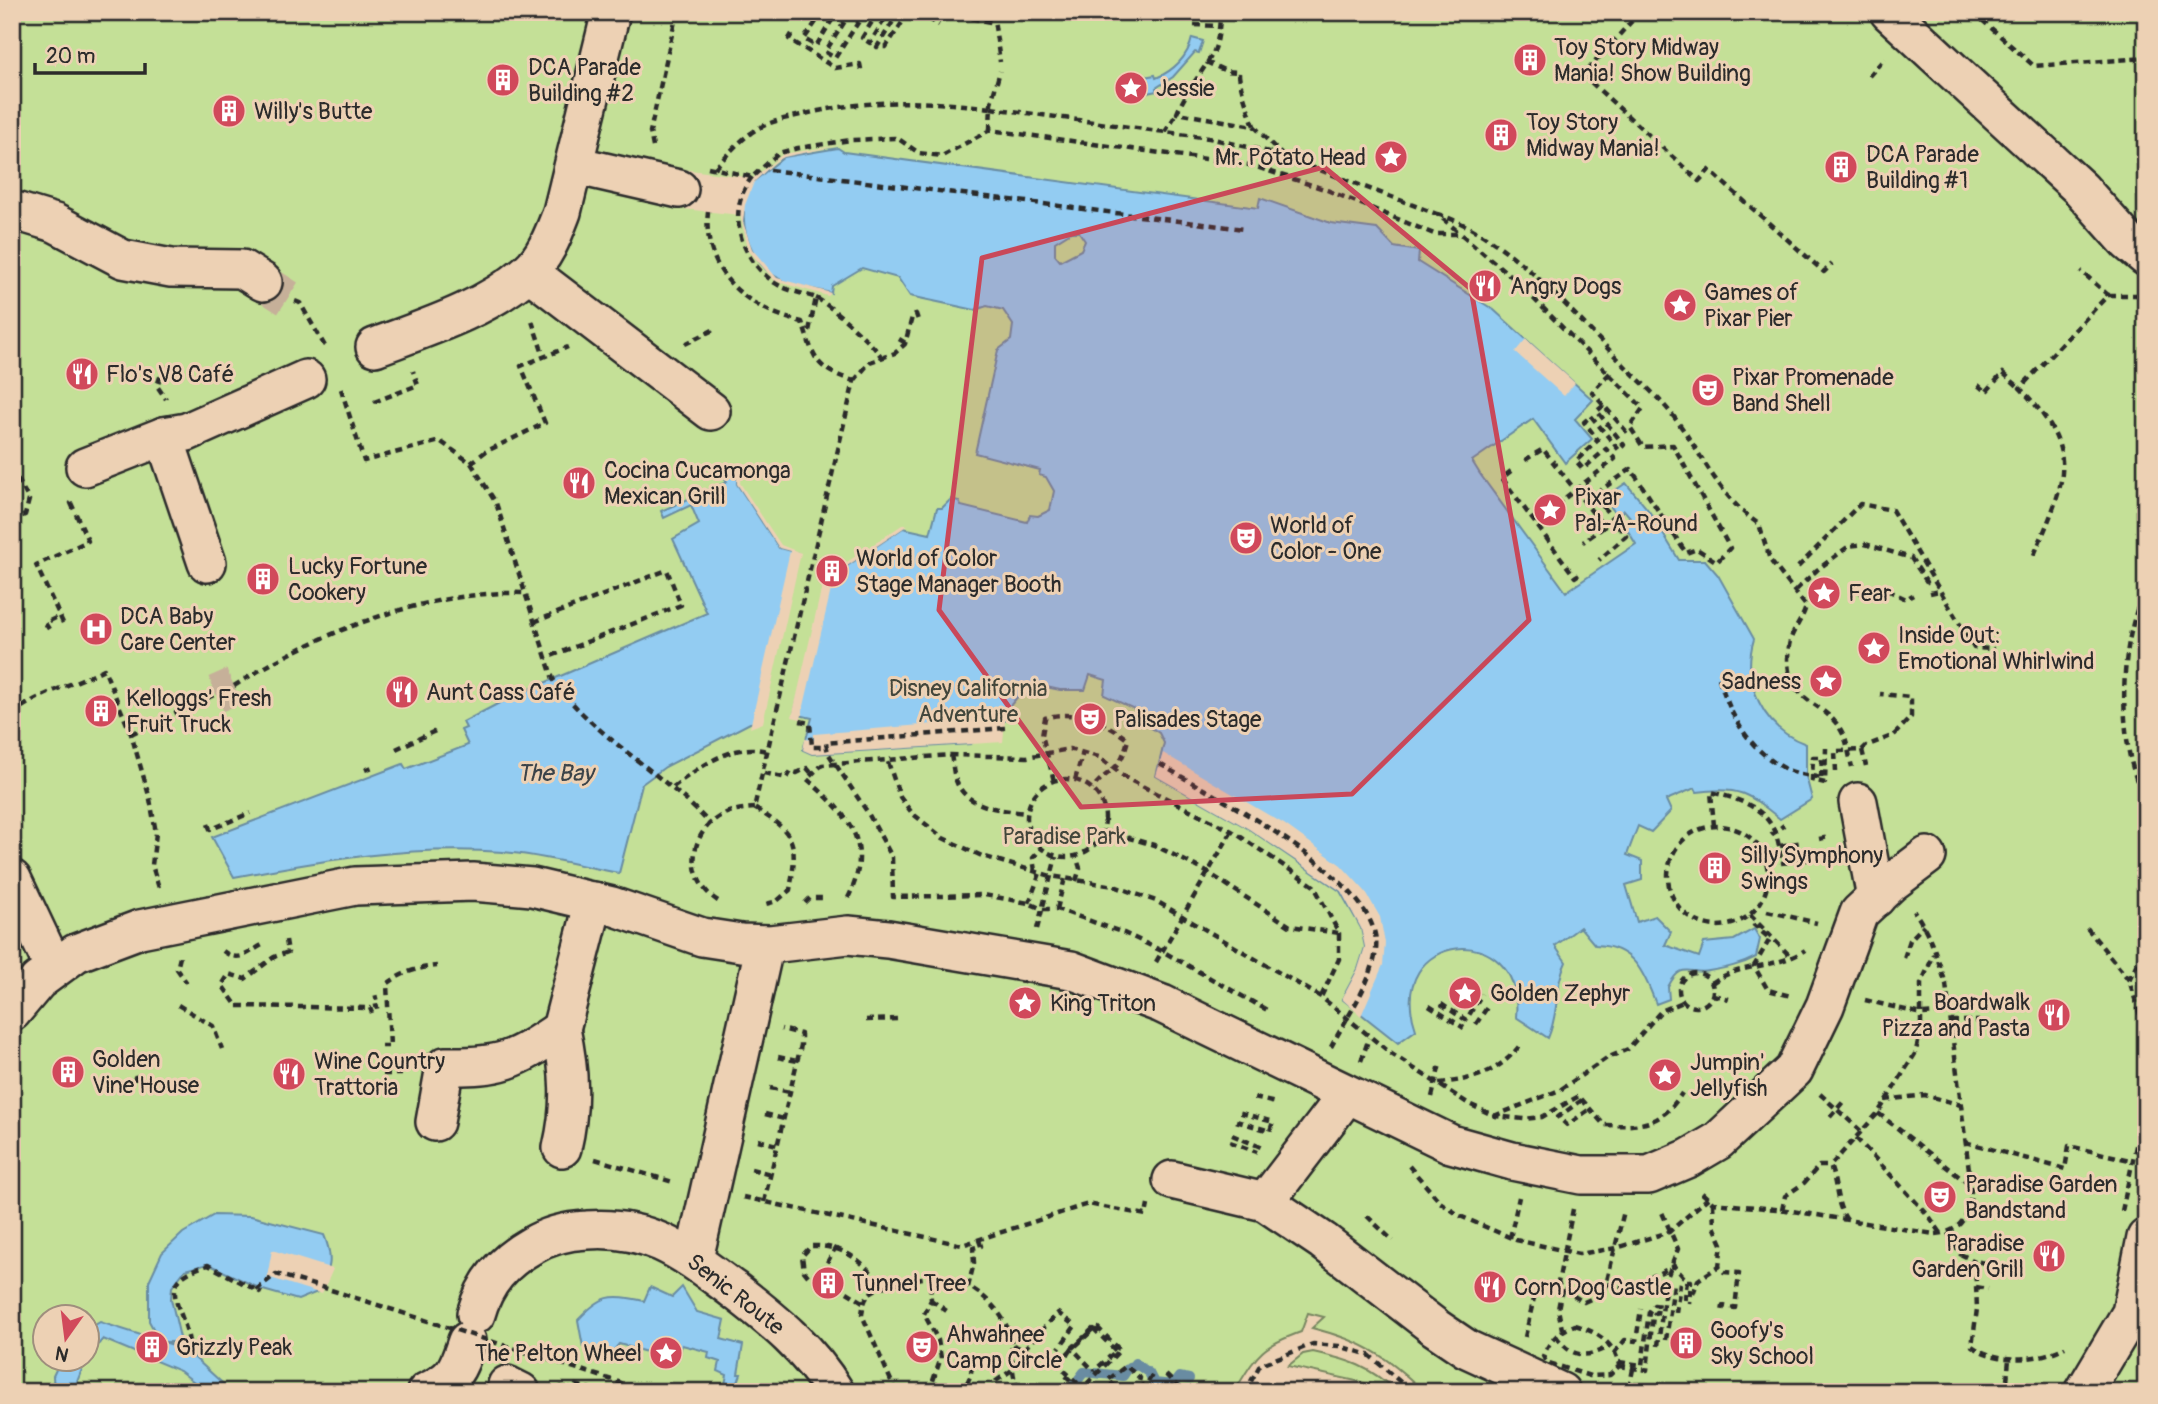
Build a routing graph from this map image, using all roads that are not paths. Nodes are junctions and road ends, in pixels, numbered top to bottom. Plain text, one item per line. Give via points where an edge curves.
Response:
1 (611, 12) edge
2 (1889, 12) edge
3 (574, 165) junction
4 (701, 185) road end
5 (12, 210) edge
6 (2137, 249) edge
7 (529, 272) junction
8 (275, 290) tunnel mouth
9 (375, 347) dead end
10 (325, 374) road end
11 (711, 411) dead end
12 (164, 436) junction
13 (85, 467) road end
14 (207, 563) dead end
15 (1858, 802) road end
16 (1927, 856) dead end
17 (12, 879) edge
18 (1876, 898) junction
19 (594, 901) junction
20 (765, 944) junction
21 (54, 968) junction
22 (12, 1012) edge
23 (561, 1029) junction
24 (1345, 1093) junction
25 (435, 1122) dead end
26 (562, 1148) road end
27 (1267, 1174) junction
28 (1172, 1180) road end
29 (2132, 1231) edge
30 (694, 1259) junction
31 (426, 1392) edge
32 (835, 1392) edge
33 (1561, 1392) edge
34 (2084, 1392) edge

1 - 3 street
2 - 6 street via 2081,189
3 - 4 street
3 - 7 street via 551,241
5 - 8 street via 55,223 123,259 171,268 242,269
7 - 9 street via 429,327
7 - 11 street
10 - 12 street via 187,432
12 - 13 street
12 - 14 street
15 - 18 street
16 - 18 street
17 - 21 street
18 - 24 street via 1859,913 1825,1006 1794,1070 1718,1141 1689,1158 1640,1175 1581,1175 1451,1144
19 - 20 street via 702,937
19 - 21 street via 532,887 473,882 355,886 140,929 76,953
19 - 23 street
20 - 24 street via 848,935 952,947 1071,970 1162,1004
20 - 30 street
21 - 22 street
23 - 25 street via 519,1058 481,1066 445,1066
23 - 26 street via 570,1070 570,1114
24 - 27 street via 1337,1108
27 - 28 street
27 - 33 street via 1324,1241 1436,1328 1467,1349
29 - 34 street via 2130,1313
30 - 31 street, Senic Route via 648,1235 615,1227 545,1237 497,1271 457,1370
30 - 32 street, Senic Route via 775,1321

